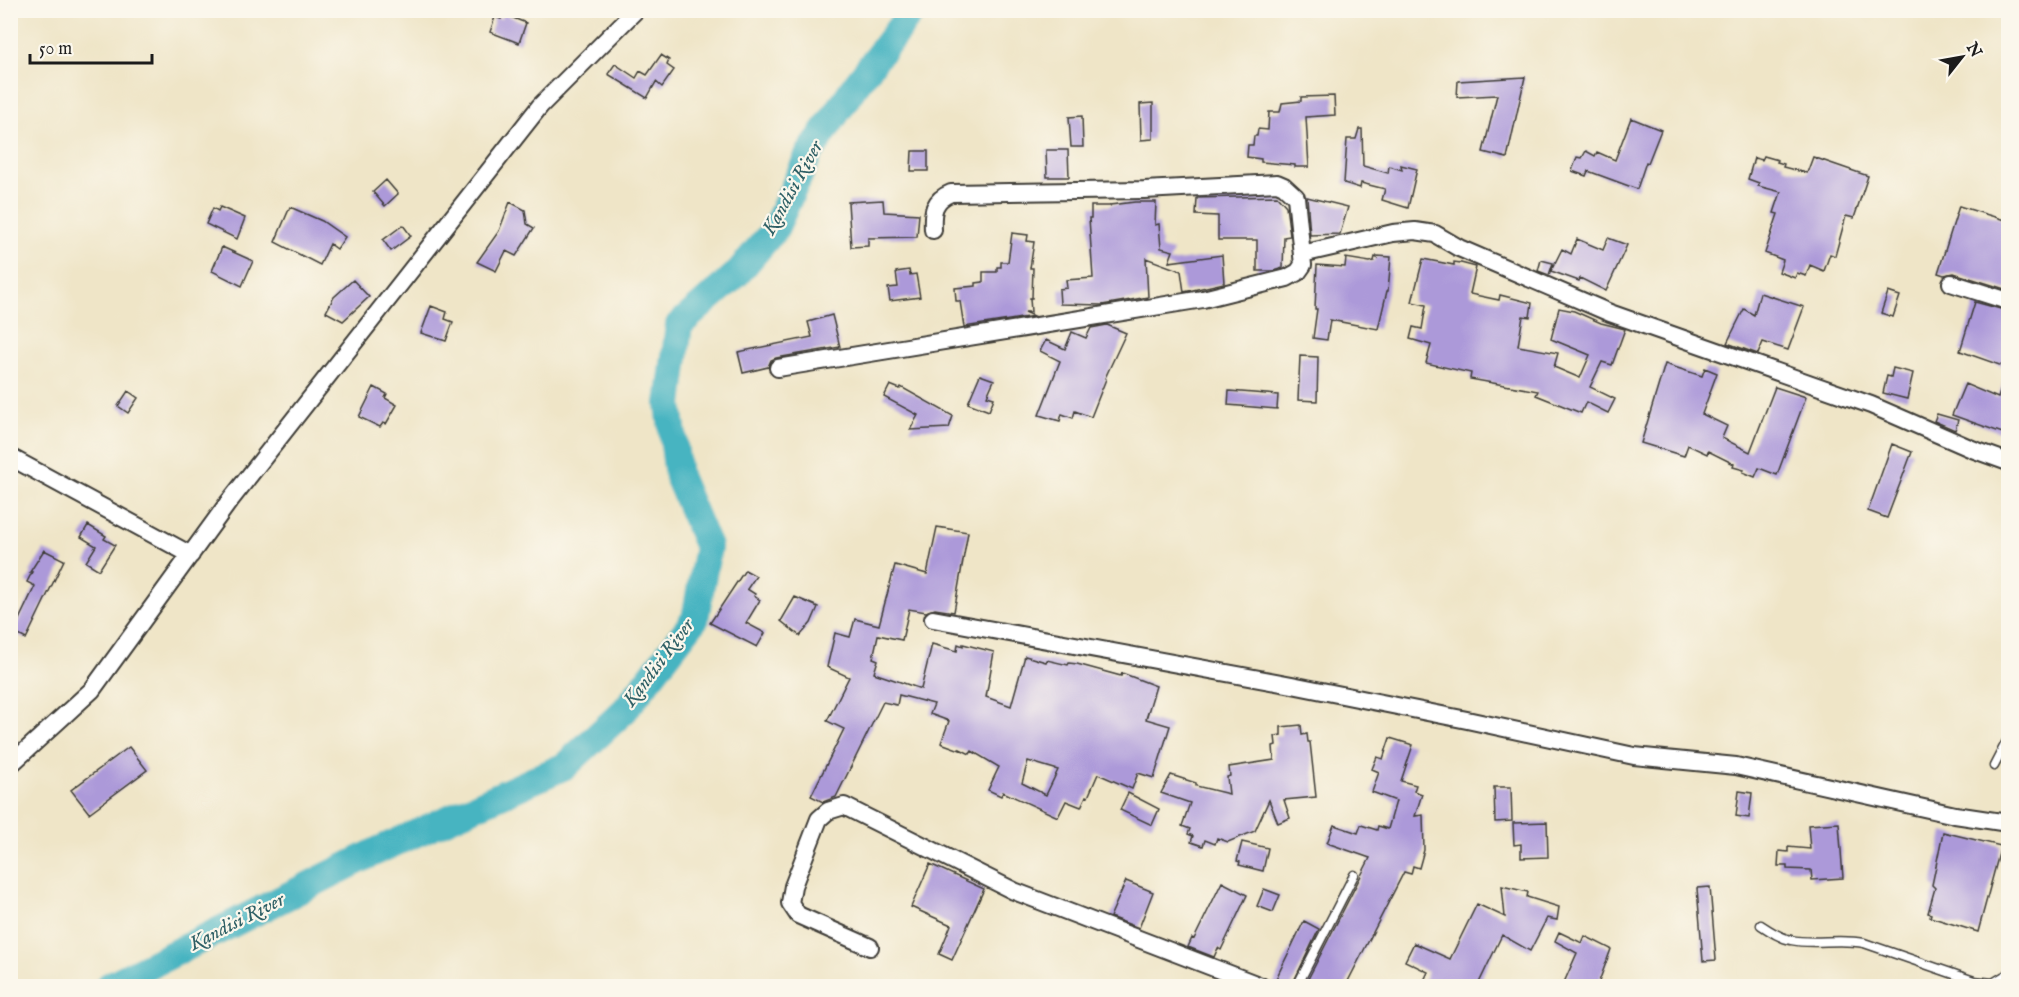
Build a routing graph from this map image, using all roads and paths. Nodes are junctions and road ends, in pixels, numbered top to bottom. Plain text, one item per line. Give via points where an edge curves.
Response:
1 (636, 10) edge
2 (933, 230) dead end
3 (1302, 254) junction
4 (1950, 283) dead end
5 (2008, 301) edge
6 (778, 368) dead end
7 (10, 457) edge
8 (2008, 462) edge
9 (190, 555) junction
10 (933, 620) dead end
11 (2008, 739) edge
12 (10, 765) edge
13 (1994, 766) dead end
14 (2008, 823) edge
15 (1354, 875) dead end
16 (1761, 925) dead end
17 (870, 947) dead end
18 (2008, 974) edge
19 (1261, 987) edge
20 (1297, 987) edge

1 - 9 street via 540,106
2 - 3 street via 935,205 951,193 1277,183 1296,197
3 - 6 street via 1303,266 1287,278 1203,299
3 - 8 street via 1393,233 1435,234 1610,313 1871,405
4 - 5 street
7 - 9 street
9 - 12 street via 92,690
10 - 14 street via 1292,685 1634,756 1736,766 1955,815
11 - 13 lane
15 - 20 lane
16 - 18 lane via 1792,941 1864,943 1974,981 1994,983
17 - 19 street via 798,915 790,903 819,819 844,806 1014,891

